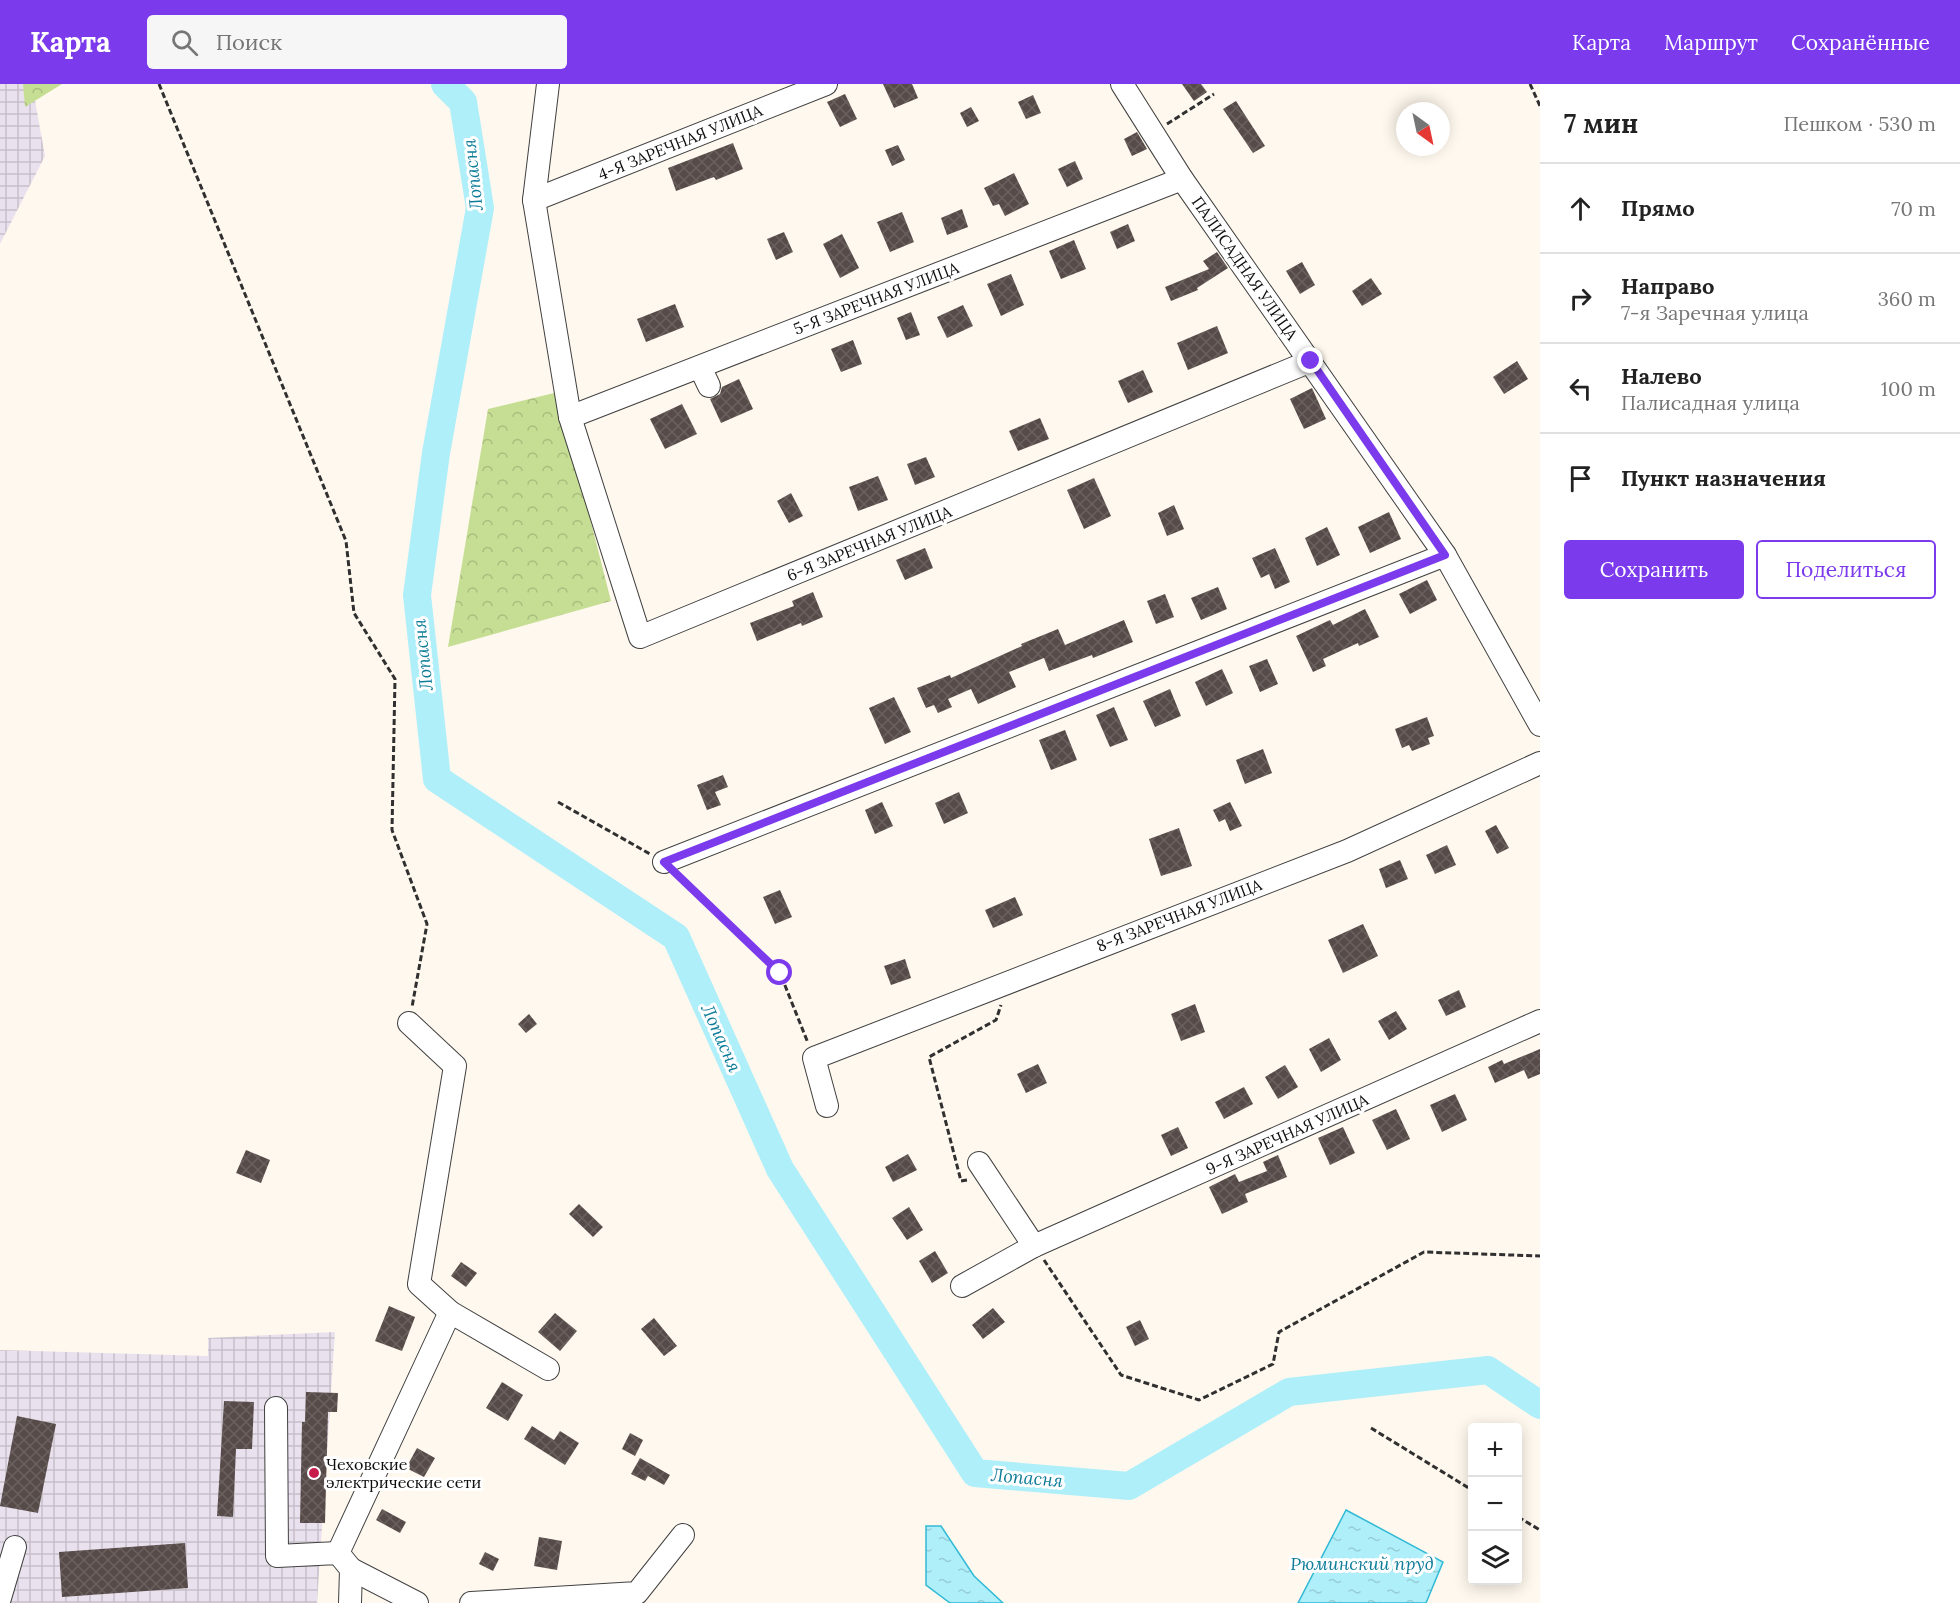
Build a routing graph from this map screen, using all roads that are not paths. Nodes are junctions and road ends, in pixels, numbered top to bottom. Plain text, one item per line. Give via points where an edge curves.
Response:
1 (548, 84) edge
2 (826, 84) edge
3 (1122, 84) edge
4 (1182, 179) junction
5 (534, 200) junction
6 (1311, 361) junction
7 (570, 417) junction
8 (1445, 555) junction
9 (1540, 725) edge
10 (1540, 763) edge
11 (664, 862) road end
12 (1540, 1021) edge
13 (409, 1023) road end
14 (827, 1106) dead end
15 (983, 1169) road end
16 (1034, 1246) junction
17 (962, 1286) dead end
18 (450, 1312) junction
19 (548, 1369) dead end
20 (276, 1408) dead end
21 (683, 1535) dead end
22 (15, 1547) dead end
23 (344, 1561) junction
24 (0, 1598) edge
25 (350, 1603) edge
26 (417, 1603) edge
27 (471, 1603) edge

1 - 5 street
2 - 5 street, 4-Я ЗАРЕЧНАЯ УЛИЦА
3 - 4 street, ПАЛИСАДНАЯ УЛИЦА
4 - 6 street, ПАЛИСАДНАЯ УЛИЦА
4 - 7 street, 5-Я ЗАРЕЧНАЯ УЛИЦА via 705,377
5 - 7 street
6 - 7 street, 6-Я ЗАРЕЧНАЯ УЛИЦА via 639,637
6 - 8 street, ПАЛИСАДНАЯ УЛИЦА
8 - 9 street, ПАЛИСАДНАЯ УЛИЦА
8 - 11 street
10 - 14 street, 8-Я ЗАРЕЧНАЯ УЛИЦА via 1347,851 814,1058
12 - 16 street, 9-Я ЗАРЕЧНАЯ УЛИЦА
13 - 18 street via 455,1066 419,1284
15 - 16 street
16 - 17 street, 9-Я ЗАРЕЧНАЯ УЛИЦА
18 - 19 street
18 - 23 street
20 - 23 street via 277,1556
21 - 27 street via 637,1593
22 - 24 street
23 - 25 street
23 - 26 street

